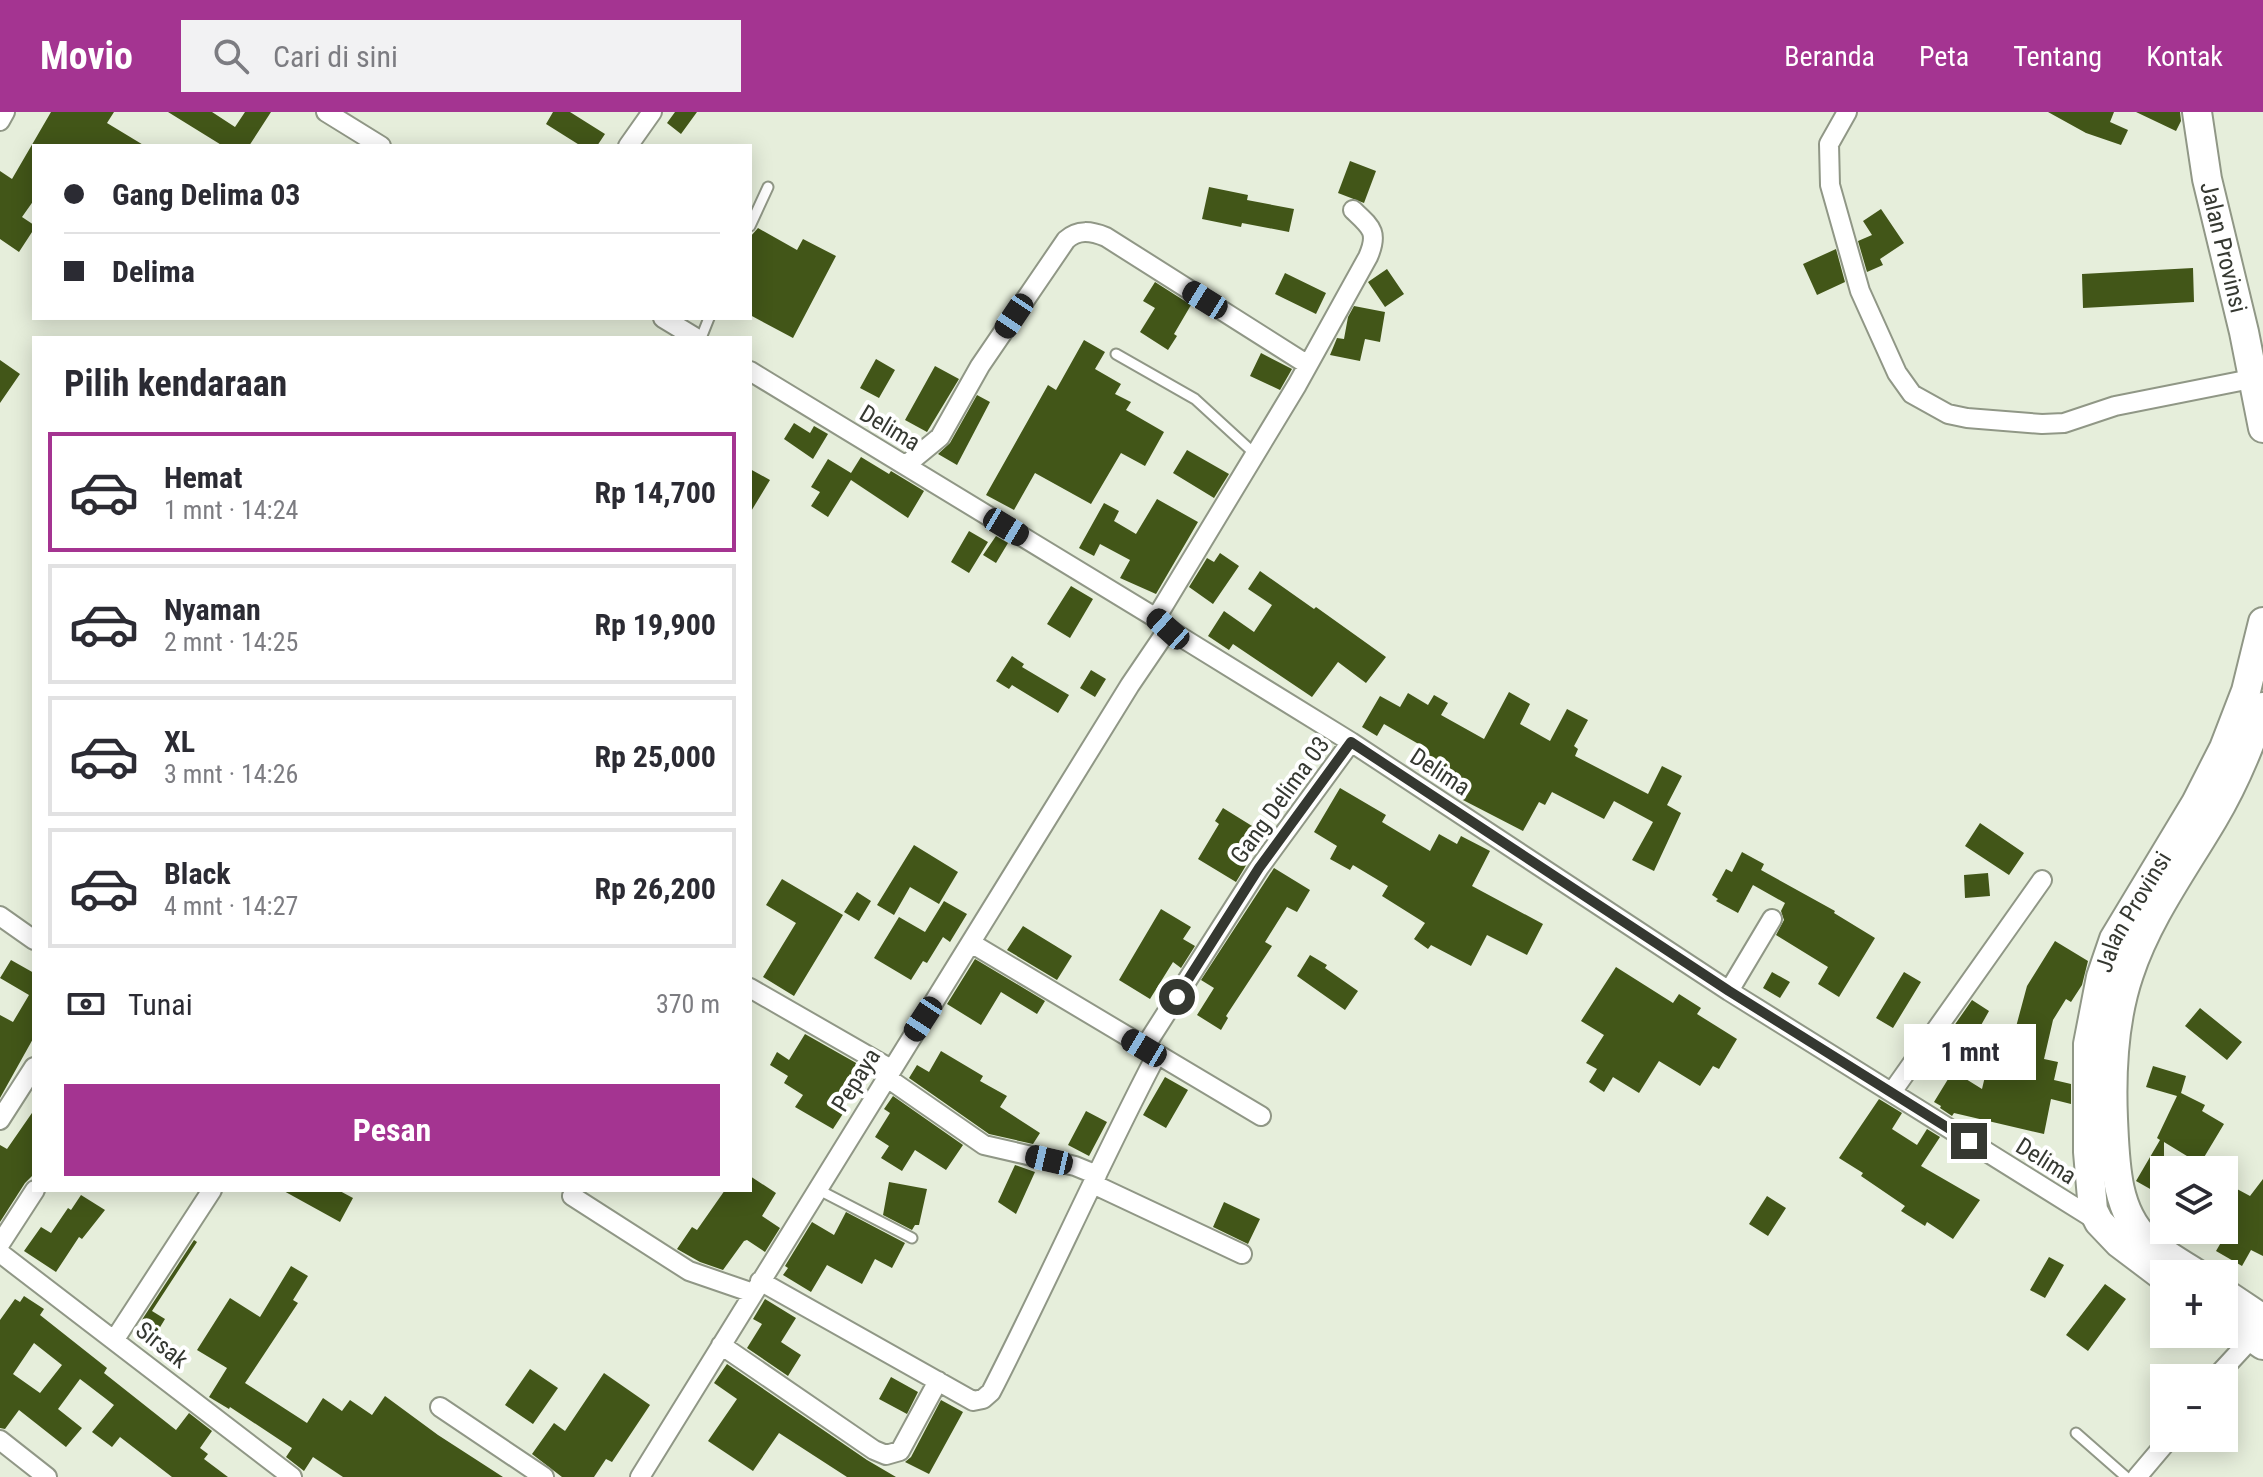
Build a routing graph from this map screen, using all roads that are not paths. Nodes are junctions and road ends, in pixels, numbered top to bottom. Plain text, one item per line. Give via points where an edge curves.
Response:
1 (5, 112) edge
2 (326, 112) edge
3 (652, 112) edge
4 (1847, 112) edge
5 (2197, 112) edge
6 (2215, 112) edge
7 (0, 121) edge
8 (378, 144) edge
9 (629, 144) edge
10 (768, 187) dead end
11 (1353, 210) dead end
12 (752, 222) edge
13 (666, 320) edge
14 (2263, 335) edge
15 (694, 336) edge
16 (1116, 354) dead end
17 (1308, 365) junction
18 (752, 372) edge
19 (2258, 378) edge
20 (2263, 428) edge
21 (1255, 454) junction
22 (906, 465) junction
23 (2263, 622) edge
24 (1162, 624) junction
25 (2263, 707) edge
26 (1351, 742) junction
27 (2042, 880) dead end
28 (0, 916) edge
29 (1772, 919) dead end
30 (32, 939) edge
31 (971, 943) junction
32 (752, 989) edge
33 (1729, 991) junction
34 (1150, 1052) junction
35 (32, 1070) edge
36 (2100, 1071) junction
37 (888, 1073) junction
38 (1892, 1092) junction
39 (1261, 1116) dead end
40 (0, 1120) edge
41 (1095, 1179) junction
42 (817, 1189) junction
43 (34, 1192) edge
44 (211, 1192) edge
45 (572, 1196) dead end
46 (2099, 1222) junction
47 (912, 1238) dead end
48 (1242, 1254) dead end
49 (2, 1256) edge
50 (2176, 1260) edge
51 (2150, 1266) edge
52 (757, 1287) junction
53 (2238, 1309) edge
54 (2238, 1324) edge
55 (2259, 1334) edge
56 (115, 1339) junction
57 (721, 1345) junction
58 (2229, 1364) edge
59 (938, 1381) junction
60 (440, 1407) dead end
61 (2076, 1433) dead end
62 (0, 1440) edge
63 (2158, 1452) edge
64 (47, 1477) edge
65 (292, 1477) edge
66 (544, 1477) edge
67 (640, 1477) edge
68 (2126, 1477) edge
69 (2137, 1477) edge

1 - 7 street
2 - 8 street
3 - 9 street
4 - 19 street via 1829,144 1830,185 1860,291 1912,394 1967,418 2064,423 2115,406
5 - 19 main road, Jalan Provinsi via 2207,179
6 - 14 main road, Jalan Provinsi
10 - 12 lane
11 - 17 street, Pepaya via 1370,225 1373,245
13 - 15 street
16 - 21 lane via 1195,399
17 - 21 street, Pepaya
17 - 22 street via 1106,237 1085,231 1066,240 980,366 940,437
18 - 22 street, Delima
19 - 20 main road, Jalan Provinsi
21 - 24 street, Pepaya
22 - 24 street, Delima
23 - 36 main road, Jalan Provinsi via 2246,691 2224,748 2114,939 2088,1044
24 - 26 street, Delima
24 - 31 street, Pepaya
25 - 36 main road, Jalan Provinsi via 2217,812 2145,937 2129,973 2113,1049
26 - 33 street, Delima
26 - 34 street, Gang Delima 03 via 1259,868
27 - 38 street
28 - 30 street
29 - 33 street
31 - 34 street
31 - 37 street, Pepaya
32 - 37 street
33 - 38 street, Delima
34 - 39 street
34 - 41 street, Gang Delima 03
35 - 40 street
36 - 46 main road, Jalan Provinsi via 2091,1201
36 - 50 main road, Jalan Provinsi via 2123,1206 2148,1241
37 - 41 street via 984,1145 1075,1166
37 - 42 street, Pepaya
38 - 46 street, Delima
41 - 48 street
41 - 59 street, Gang Delima 03 via 991,1392 973,1401
42 - 47 lane
42 - 52 street, Pepaya
43 - 49 street
44 - 56 street
45 - 52 street via 689,1271
46 - 51 main road
49 - 56 street, Sirsak
52 - 57 street, Pepaya
52 - 59 street
53 - 55 main road
54 - 55 main road
55 - 58 street
56 - 65 street, Sirsak
57 - 59 street via 886,1455 900,1451
57 - 67 street, Pepaya
60 - 66 street
61 - 68 lane
62 - 64 street
63 - 69 street

